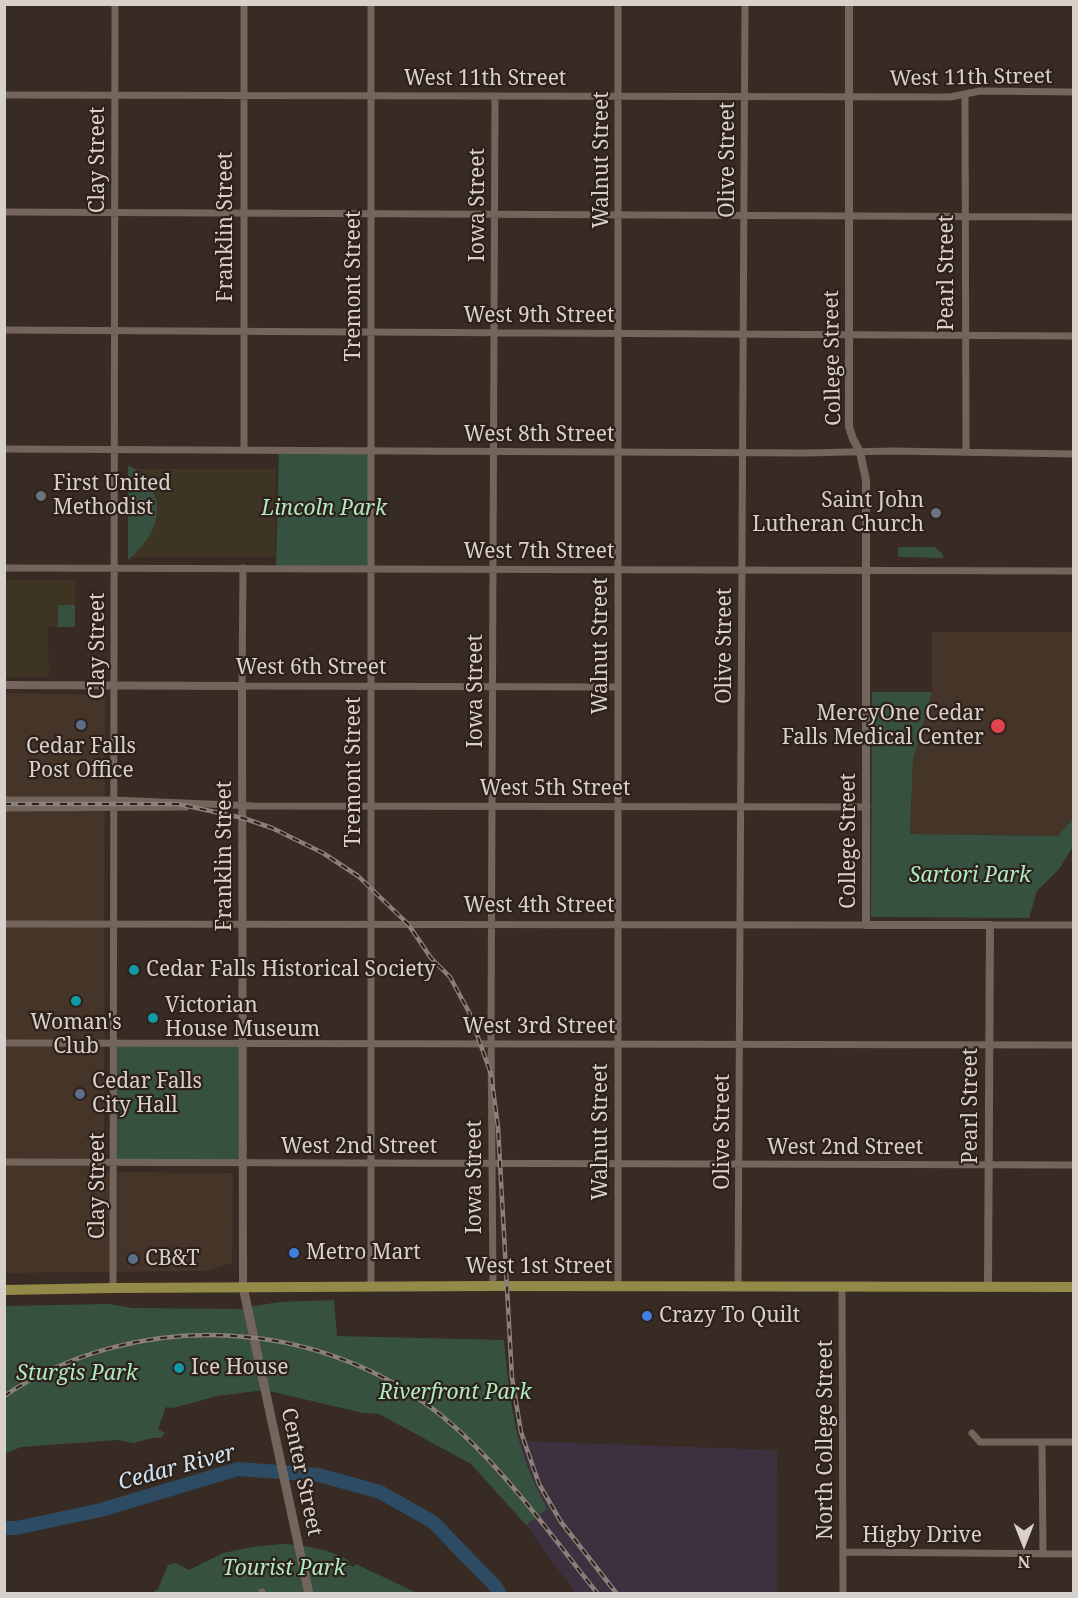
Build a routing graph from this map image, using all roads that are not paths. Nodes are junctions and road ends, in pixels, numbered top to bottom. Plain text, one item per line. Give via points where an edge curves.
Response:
1 (115, 4) edge
2 (244, 4) edge
3 (370, 4) edge
4 (618, 4) edge
5 (745, 4) edge
6 (849, 4) edge
7 (1074, 92) edge
8 (964, 94) junction
9 (4, 95) edge
10 (115, 95) junction
11 (244, 95) junction
12 (370, 95) junction
13 (495, 96) junction
14 (618, 96) junction
15 (745, 96) junction
16 (849, 96) junction
17 (4, 212) edge
18 (115, 213) junction
19 (244, 213) junction
20 (370, 214) junction
21 (494, 214) junction
22 (618, 215) junction
23 (744, 216) junction
24 (849, 216) junction
25 (965, 217) junction
26 (1074, 217) edge
27 (4, 330) edge
28 (115, 330) junction
29 (244, 331) junction
30 (371, 332) junction
31 (494, 332) junction
32 (618, 333) junction
33 (744, 334) junction
34 (849, 334) junction
35 (966, 335) junction
36 (1074, 336) edge
37 (4, 448) edge
38 (114, 449) junction
39 (244, 450) junction
40 (371, 451) junction
41 (494, 451) junction
42 (618, 452) junction
43 (860, 452) junction
44 (966, 452) junction
45 (743, 453) junction
46 (1074, 454) edge
47 (4, 568) edge
48 (114, 568) junction
49 (243, 568) junction
50 (371, 568) junction
51 (493, 568) junction
52 (618, 569) junction
53 (742, 570) junction
54 (867, 570) junction
55 (1074, 571) edge
56 (4, 685) edge
57 (114, 686) junction
58 (242, 686) junction
59 (370, 686) junction
60 (493, 687) junction
61 (618, 687) junction
62 (4, 800) edge
63 (114, 803) junction
64 (243, 805) junction
65 (371, 805) junction
66 (492, 806) junction
67 (618, 806) junction
68 (741, 806) junction
69 (867, 807) junction
70 (4, 808) edge
71 (4, 924) edge
72 (114, 924) junction
73 (243, 924) junction
74 (371, 924) junction
75 (492, 924) junction
76 (618, 924) junction
77 (740, 925) junction
78 (867, 925) junction
79 (990, 925) junction
80 (1074, 925) edge
81 (4, 1042) edge
82 (114, 1043) junction
83 (243, 1043) junction
84 (371, 1044) junction
85 (491, 1044) junction
86 (618, 1044) junction
87 (740, 1044) junction
88 (990, 1045) junction
89 (1074, 1045) edge
90 (4, 1162) edge
91 (114, 1162) junction
92 (243, 1163) junction
93 (371, 1163) junction
94 (491, 1164) junction
95 (618, 1164) junction
96 (739, 1164) junction
97 (989, 1165) junction
98 (1074, 1165) edge
99 (493, 1286) junction
100 (243, 1287) junction
101 (371, 1287) junction
102 (618, 1287) junction
103 (738, 1287) junction
104 (842, 1287) junction
105 (1074, 1287) edge
106 (113, 1288) junction
107 (988, 1288) junction
108 (4, 1290) edge
109 (972, 1433) dead end
110 (1042, 1442) junction
111 (1074, 1442) edge
112 (843, 1552) junction
113 (1043, 1554) junction
114 (1074, 1554) edge
115 (309, 1593) edge
116 (843, 1593) edge

1 - 10 street, Clay Street
2 - 11 street, Franklin Street
3 - 12 street, Tremont Street
4 - 14 street, Walnut Street
5 - 15 street, Olive Street
6 - 16 street, College Street
7 - 8 street, West 11th Street
8 - 16 street, West 11th Street
8 - 25 street, Pearl Street
9 - 10 street, West 11th Street
10 - 11 street, West 11th Street
10 - 18 street, Clay Street
11 - 12 street, West 11th Street
11 - 19 street, Franklin Street
12 - 13 street, West 11th Street
12 - 20 street, Tremont Street
13 - 14 street, West 11th Street
13 - 21 street, Iowa Street
14 - 15 street, West 11th Street
14 - 22 street, Walnut Street
15 - 16 street, West 11th Street
15 - 23 street, Olive Street
16 - 24 street, College Street
17 - 18 street
18 - 19 street
18 - 28 street, Clay Street
19 - 20 street
19 - 29 street, Franklin Street
20 - 21 street
20 - 30 street, Tremont Street
21 - 22 street
21 - 31 street, Iowa Street
22 - 23 street
22 - 32 street, Walnut Street
23 - 24 street
23 - 33 street, Olive Street
24 - 25 street
24 - 34 street, College Street
25 - 26 street
25 - 35 street, Pearl Street
27 - 28 street, West 9th Street
28 - 29 street, West 9th Street
28 - 38 street, Clay Street
29 - 30 street, West 9th Street
29 - 39 street, Franklin Street
30 - 31 street, West 9th Street
30 - 40 street, Tremont Street
31 - 32 street, West 9th Street
31 - 41 street, Iowa Street
32 - 33 street, West 9th Street
32 - 42 street, Walnut Street
33 - 34 street, West 9th Street
33 - 45 street, Olive Street
34 - 35 street, West 9th Street
34 - 43 street, College Street via 849,427
35 - 36 street, West 9th Street
35 - 44 street, Pearl Street
37 - 38 street, West 8th Street
38 - 39 street, West 8th Street
38 - 48 street, Clay Street
39 - 40 street, West 8th Street
40 - 41 street, West 8th Street
40 - 50 street, Tremont Street
41 - 42 street, West 8th Street
41 - 51 street, Iowa Street
42 - 45 street, West 8th Street
42 - 52 street, Walnut Street
43 - 44 street, West 8th Street
43 - 45 street, West 8th Street
43 - 54 street, College Street via 866,480
44 - 46 street, West 8th Street
45 - 53 street, Olive Street
47 - 48 street, West 7th Street
48 - 49 street, West 7th Street
48 - 57 street, Clay Street
49 - 50 street, West 7th Street
49 - 58 street, Franklin Street
50 - 51 street, West 7th Street
50 - 59 street, Tremont Street
51 - 52 street, West 7th Street
51 - 60 street, Iowa Street
52 - 53 street, West 7th Street
52 - 61 street, Walnut Street
53 - 54 street, West 7th Street
53 - 68 street, Olive Street
54 - 55 street, West 7th Street
54 - 69 street, College Street
56 - 57 street, West 6th Street
57 - 58 street, West 6th Street
57 - 63 street, Clay Street
58 - 59 street, West 6th Street
58 - 64 street, Franklin Street
59 - 60 street, West 6th Street
59 - 65 street, Tremont Street
60 - 61 street, West 6th Street
60 - 66 street, Iowa Street
61 - 67 street, Walnut Street
62 - 63 street, West 5th Street
63 - 64 street, West 5th Street
63 - 70 street, West 5th Street
63 - 72 street, Clay Street
64 - 65 street, West 5th Street
64 - 73 street, Franklin Street
65 - 66 street, West 5th Street
65 - 74 street, Tremont Street
66 - 67 street, West 5th Street
66 - 75 street, Iowa Street
67 - 68 street, West 5th Street
67 - 76 street, Walnut Street
68 - 69 street, West 5th Street
68 - 77 street, Olive Street
69 - 78 street, College Street
71 - 72 street, West 4th Street
72 - 73 street, West 4th Street
72 - 82 street, Clay Street
73 - 74 street, West 4th Street
73 - 83 street, Franklin Street
74 - 75 street, West 4th Street
74 - 84 street, Tremont Street
75 - 76 street, West 4th Street
75 - 85 street, Iowa Street
76 - 77 street, West 4th Street
76 - 86 street, Walnut Street
77 - 78 street, West 4th Street
77 - 87 street, Olive Street
78 - 79 street, West 4th Street
79 - 80 street, West 4th Street
79 - 88 street, Pearl Street
81 - 82 street, West 3rd Street
82 - 83 street, West 3rd Street
82 - 91 street, Clay Street
83 - 84 street, West 3rd Street
83 - 92 street, Franklin Street
84 - 85 street, West 3rd Street
84 - 93 street, Tremont Street
85 - 86 street, West 3rd Street
85 - 94 street, Iowa Street
86 - 87 street, West 3rd Street
86 - 95 street, Walnut Street
87 - 88 street, West 3rd Street
87 - 96 street, Olive Street
88 - 89 street, West 3rd Street
88 - 97 street, Pearl Street
90 - 91 street, West 2nd Street
91 - 92 street, West 2nd Street
91 - 106 street, Clay Street
92 - 93 street, West 2nd Street
92 - 100 street, Franklin Street
93 - 94 street, West 2nd Street
93 - 101 street, Tremont Street
94 - 95 street, West 2nd Street
94 - 99 street, Iowa Street
95 - 96 street, West 2nd Street
95 - 102 street, Walnut Street
96 - 97 street, West 2nd Street
96 - 103 street, Olive Street
97 - 98 street, West 2nd Street
97 - 107 street, Pearl Street
99 - 101 main road, West 1st Street
99 - 102 main road, West 1st Street
100 - 101 main road, West 1st Street
100 - 106 main road, West 1st Street
100 - 115 main road, Center Street
102 - 103 main road, West 1st Street
103 - 104 main road, West 1st Street
104 - 107 main road, West 1st Street
104 - 112 street, North College Street
105 - 107 main road, West 1st Street
106 - 108 main road, West 1st Street
109 - 110 street via 980,1442
110 - 111 street
110 - 113 street
112 - 113 street, Higby Drive
112 - 116 street, North College Street
113 - 114 street, Higby Drive

